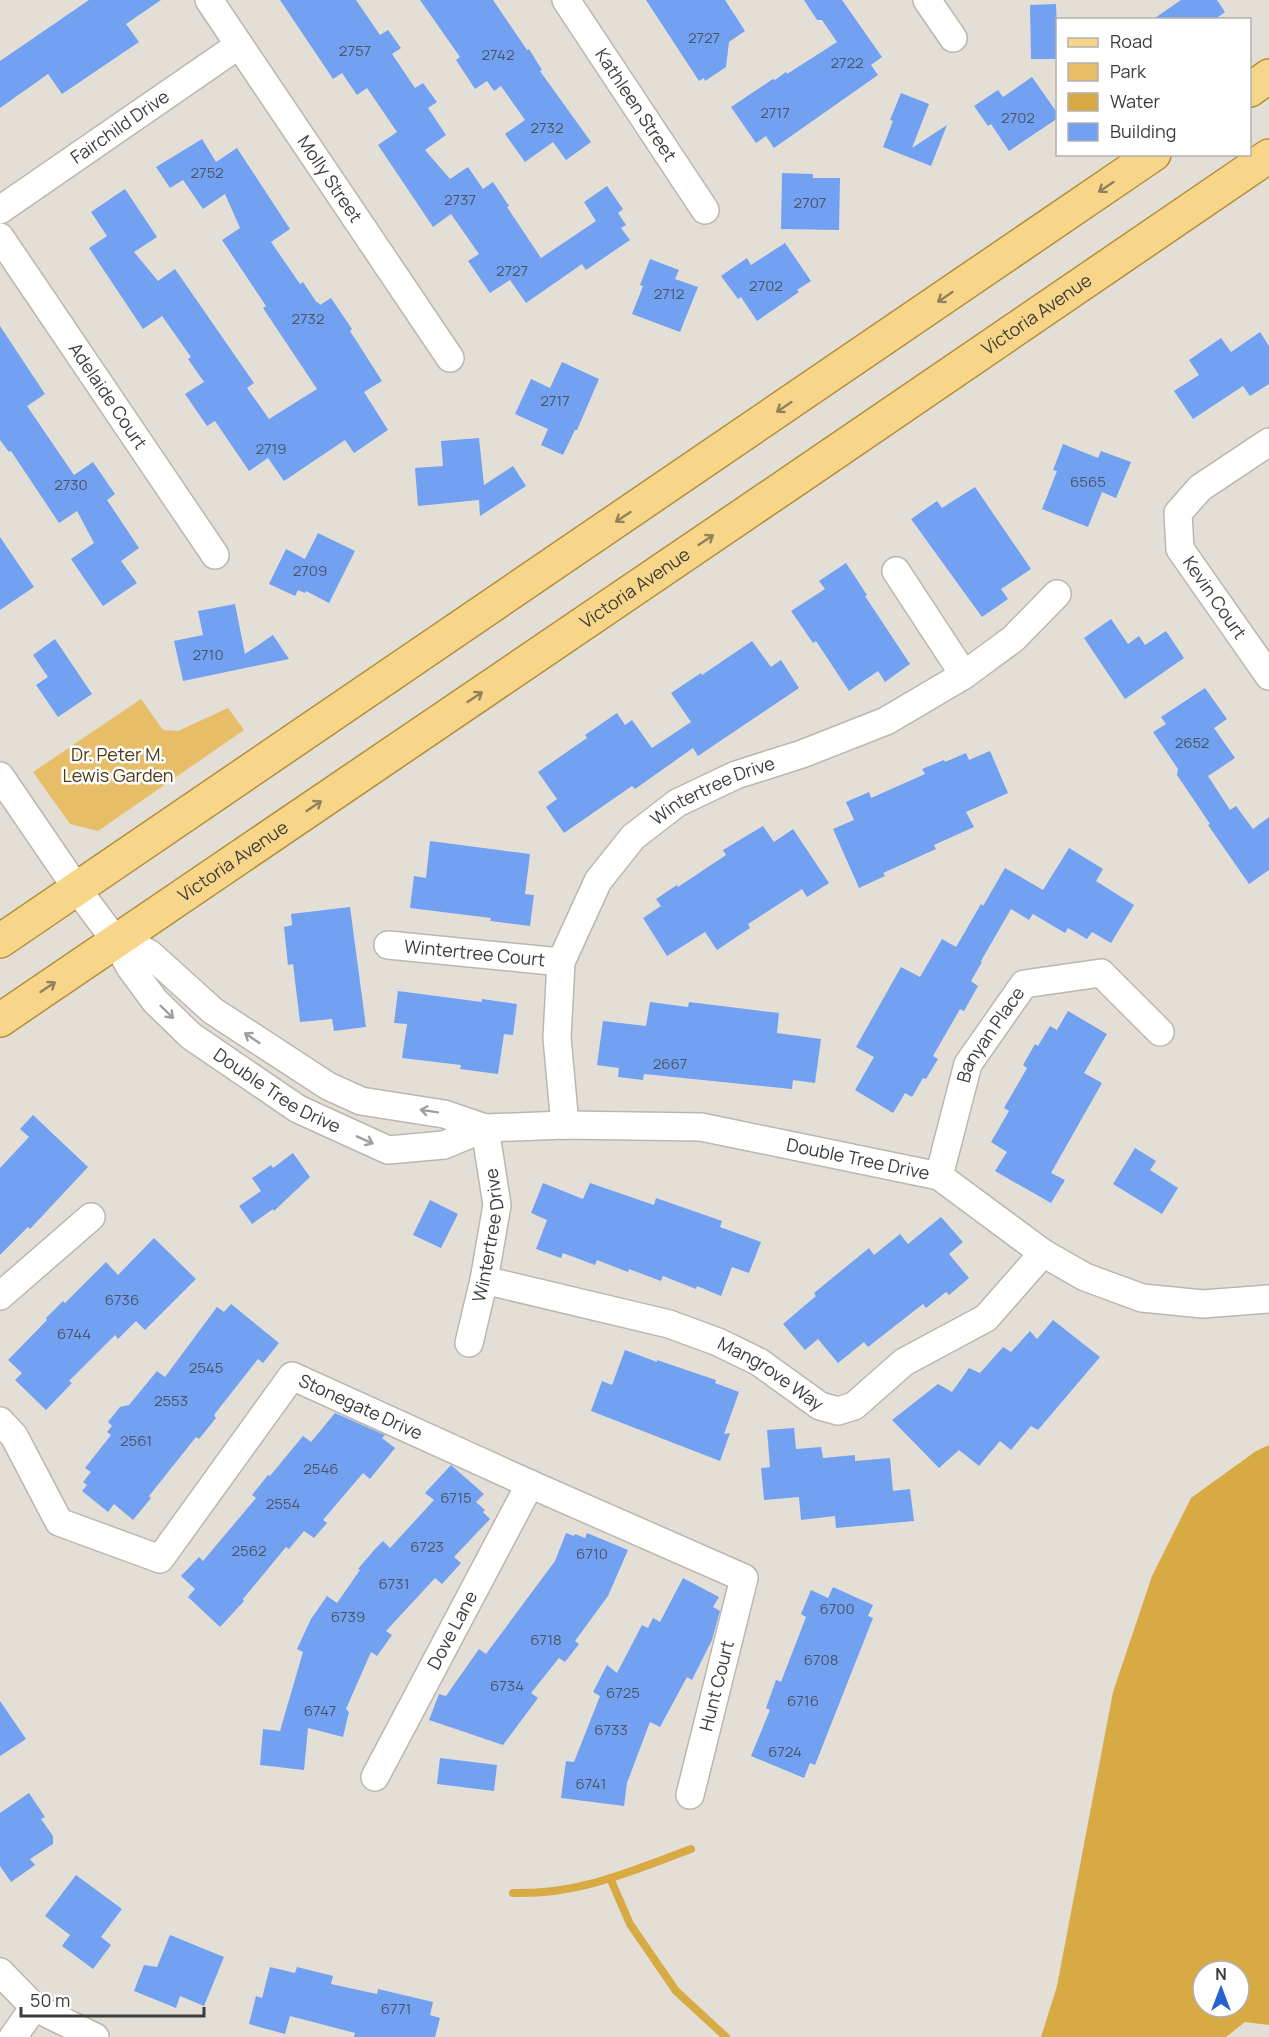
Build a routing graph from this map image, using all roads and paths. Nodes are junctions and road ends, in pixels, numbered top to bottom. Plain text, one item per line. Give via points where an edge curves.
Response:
1 (209, 0) edge
2 (566, 0) edge
3 (927, 0) edge
4 (953, 38) dead end
5 (239, 45) junction
6 (1269, 76) edge
7 (1251, 89) edge
8 (1151, 156) edge
9 (1269, 156) edge
10 (0, 210) edge
11 (705, 210) dead end
12 (0, 237) edge
13 (450, 358) dead end
14 (1269, 442) edge
15 (215, 555) dead end
16 (896, 571) dead end
17 (1058, 594) dead end
18 (964, 675) junction
19 (1269, 676) edge
20 (0, 776) edge
21 (77, 889) junction
22 (115, 940) junction
23 (0, 941) edge
24 (388, 945) dead end
25 (561, 962) junction
26 (0, 1020) edge
27 (1160, 1032) dead end
28 (565, 1125) junction
29 (485, 1128) junction
30 (939, 1176) junction
31 (91, 1217) dead end
32 (1043, 1253) junction
33 (484, 1280) junction
34 (0, 1296) edge
35 (1269, 1299) edge
36 (469, 1343) dead end
37 (0, 1421) edge
38 (530, 1484) junction
39 (744, 1578) joint
40 (375, 1777) dead end
41 (690, 1795) dead end
42 (0, 1972) edge
43 (34, 2007) junction
44 (13, 2037) edge
45 (95, 2037) edge

1 - 5 street, Molly Street
2 - 11 street, Kathleen Street
3 - 4 street
5 - 10 street, Fairchild Drive
5 - 13 street, Molly Street
6 - 7 main road
8 -> 21 main road
22 -> 9 main road, Victoria Avenue
12 - 15 street, Adelaide Court
14 - 19 street, Kevin Court via 1200,488 1178,513 1180,549
16 - 18 street
17 - 18 street, Wintertree Drive via 1013,639
18 - 25 street, Wintertree Drive via 886,721 736,775 676,803 633,837 598,881
20 - 21 street, Double Tree Drive
21 - 22 street, Double Tree Drive
21 - 23 main road
26 -> 22 main road, Victoria Avenue
29 -> 22 street, Double Tree Drive via 444,1114 361,1101 328,1086 213,1011 150,954
22 -> 29 street, Double Tree Drive via 129,967 155,1001 190,1036 298,1109 388,1150 444,1145
24 - 25 street, Wintertree Court
25 - 28 street, Wintertree Drive via 557,1038
27 - 30 street, Banyan Place via 1101,973 1024,984 968,1064
28 - 29 street, Double Tree Drive
28 - 30 street, Double Tree Drive via 702,1127
29 - 33 street, Wintertree Drive via 497,1205
30 - 32 street, Double Tree Drive
31 - 34 street
32 - 33 street, Mangrove Way via 986,1318 904,1362 854,1406 838,1411 820,1406 759,1362 718,1342 669,1324
32 - 35 street, Double Tree Drive via 1085,1278 1142,1298 1203,1304
33 - 36 street, Wintertree Drive
37 - 38 street, Stonegate Drive via 14,1436 59,1522 159,1558 292,1376
38 - 39 street, Stonegate Drive
38 - 40 street, Dove Lane
39 - 41 street, Hunt Court
42 - 43 street
43 - 44 street
43 - 45 street

